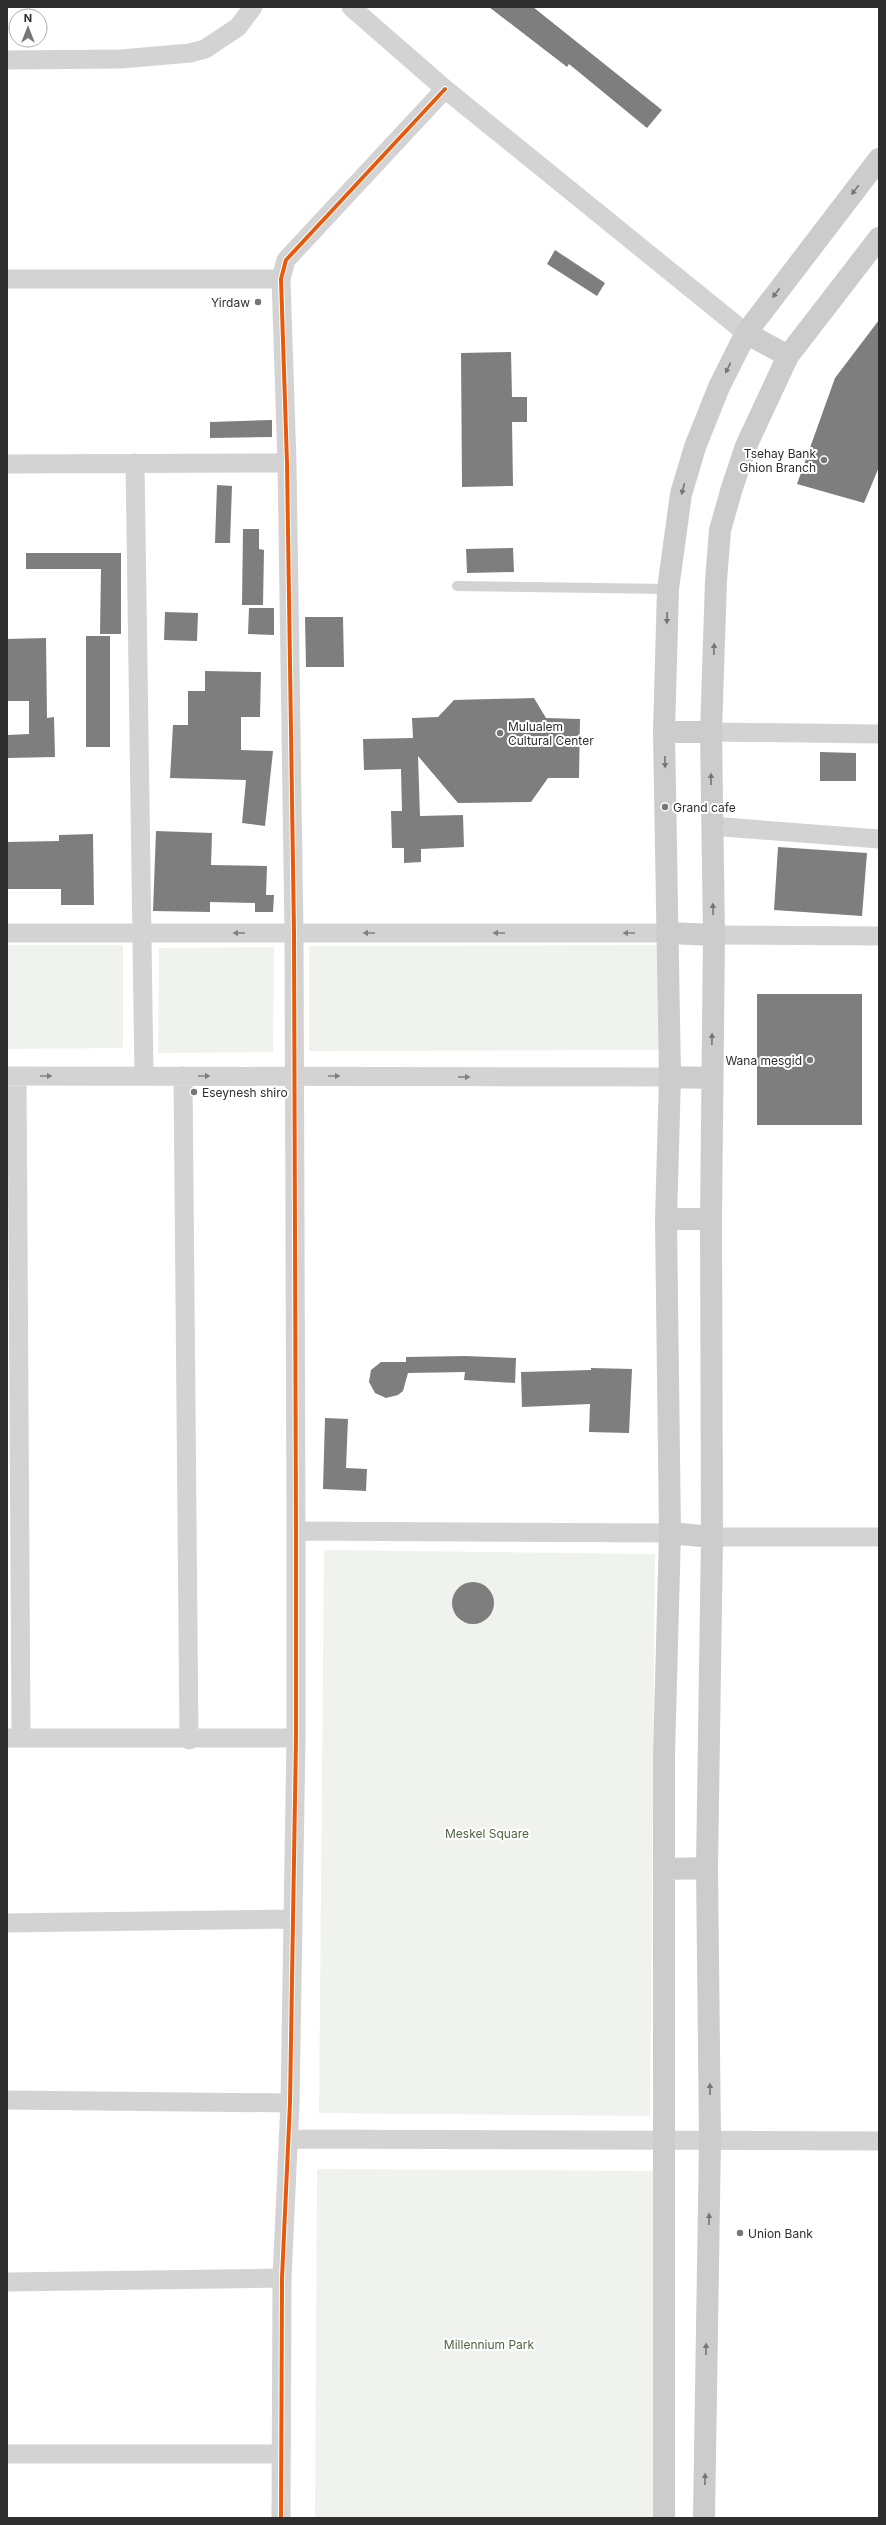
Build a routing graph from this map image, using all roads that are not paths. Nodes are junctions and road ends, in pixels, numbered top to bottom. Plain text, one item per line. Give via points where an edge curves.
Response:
1 (253, 7) edge
2 (351, 7) edge
3 (7, 60) edge
4 (445, 89) junction
5 (879, 159) edge
6 (879, 238) edge
7 (281, 278) junction
8 (7, 279) edge
9 (746, 333) junction
10 (788, 356) junction
11 (134, 463) junction
12 (287, 463) junction
13 (7, 464) edge
14 (457, 586) dead end
15 (668, 589) junction
16 (664, 732) junction
17 (711, 732) junction
18 (879, 734) edge
19 (711, 826) junction
20 (879, 839) edge
21 (7, 932) edge
22 (141, 933) junction
23 (294, 933) junction
24 (668, 933) junction
25 (714, 935) junction
26 (879, 936) edge
27 (12, 1076) edge
28 (144, 1076) junction
29 (183, 1076) junction
30 (295, 1076) junction
31 (670, 1077) junction
32 (711, 1078) junction
33 (666, 1219) junction
34 (711, 1219) junction
35 (296, 1532) junction
36 (670, 1533) junction
37 (712, 1537) junction
38 (879, 1537) edge
39 (14, 1738) edge
40 (296, 1738) junction
41 (189, 1740) junction
42 (707, 1868) junction
43 (664, 1869) junction
44 (293, 1919) junction
45 (7, 1923) edge
46 (7, 2100) edge
47 (290, 2102) junction
48 (288, 2139) junction
49 (665, 2140) junction
50 (710, 2140) junction
51 (879, 2141) edge
52 (282, 2278) junction
53 (7, 2282) edge
54 (7, 2454) edge
55 (280, 2454) junction
56 (281, 2518) edge
57 (664, 2518) edge
58 (704, 2518) edge

1 - 3 street via 238,27 205,49 190,53 121,59
2 - 4 street
4 - 7 street via 286,260
4 - 9 street
5 -> 9 street
6 - 10 street
7 - 8 street
7 - 12 street
9 - 10 street
9 -> 15 street via 719,387 695,447 681,494
17 -> 10 street via 720,530 746,446
11 - 12 street
11 - 13 street
11 - 22 street
12 - 23 street
14 - 15 lane
15 -> 16 street
16 - 17 street
16 -> 24 street
17 - 18 street
19 -> 17 street
19 - 20 street
25 -> 19 street
21 - 22 street
23 -> 22 street
22 - 28 street
24 -> 23 street
23 - 30 street
24 - 25 street
24 - 31 street
25 - 26 street
32 -> 25 street
27 -> 28 street
27 - 39 street
28 - 29 street
29 -> 30 street
29 - 41 street
30 -> 31 street
30 - 35 street
31 - 32 street
31 - 33 street
32 - 34 street
33 - 34 street
33 - 36 street
34 - 37 street
35 - 36 street
35 - 40 street
36 - 37 street
36 - 43 street via 664,1755
37 - 38 street
37 - 42 street
39 - 41 street
40 - 41 street
40 - 44 street
42 - 43 street
50 -> 42 street
43 - 49 street
44 - 45 street
44 - 47 street
46 - 47 street
47 - 48 street
48 - 49 street
48 - 52 street
49 - 50 street
49 - 57 street
50 - 51 street
58 -> 50 street
52 - 53 street
52 - 55 street
54 - 55 street
55 - 56 street

